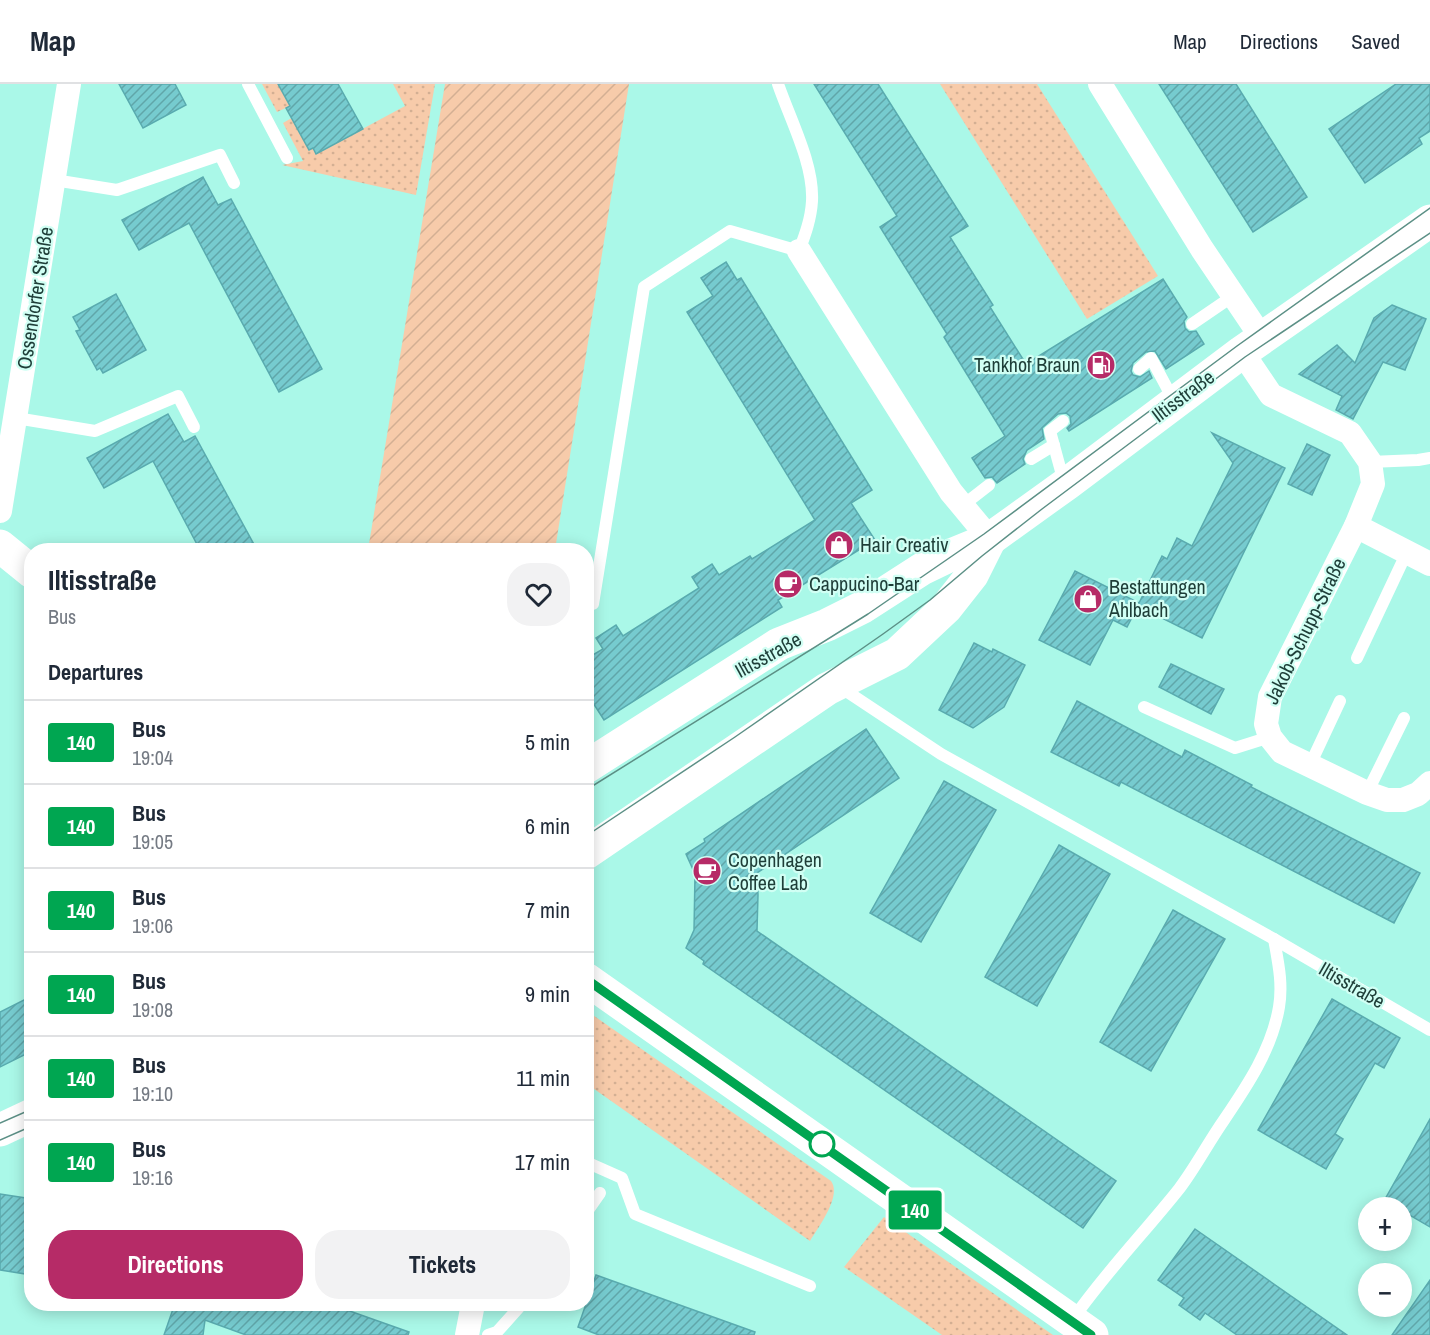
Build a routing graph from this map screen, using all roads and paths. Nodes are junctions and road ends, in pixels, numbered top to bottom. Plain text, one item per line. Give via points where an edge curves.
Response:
1 (248, 84) edge
2 (778, 84) edge
3 (1100, 84) edge
4 (61, 88) edge
5 (287, 158) dead end
6 (54, 180) junction
7 (234, 183) dead end
8 (1430, 221) edge
9 (799, 251) junction
10 (1233, 296) junction
11 (1192, 324) dead end
12 (1252, 345) junction
13 (1139, 369) dead end
14 (1175, 402) junction
15 (16, 418) junction
16 (1063, 421) dead end
17 (194, 427) dead end
18 (1054, 445) junction
19 (1430, 458) edge
20 (1031, 459) dead end
21 (1370, 462) junction
22 (1068, 483) junction
23 (989, 485) dead end
24 (962, 506) junction
25 (0, 511) edge
26 (1356, 526) junction
27 (990, 539) junction
28 (0, 546) edge
29 (1407, 552) junction
30 (1430, 564) edge
31 (24, 566) edge
32 (594, 598) edge
33 (1357, 658) dead end
34 (836, 685) junction
35 (1340, 701) dead end
36 (1144, 707) dead end
37 (1404, 718) dead end
38 (1270, 737) junction
39 (594, 762) edge
40 (1310, 765) junction
41 (1430, 783) edge
42 (1367, 793) junction
43 (594, 853) edge
44 (1274, 939) junction
45 (599, 988) edge
46 (1430, 1030) edge
47 (24, 1119) edge
48 (0, 1130) edge
49 (594, 1166) edge
50 (600, 1193) dead end
51 (594, 1202) edge
52 (810, 1286) dead end
53 (472, 1311) edge
54 (516, 1311) edge
55 (1082, 1328) edge
56 (467, 1335) edge
57 (488, 1335) edge

1 - 5 lane
2 - 9 lane via 810,180 812,200
3 - 10 street
4 - 6 street, Ossendorfer Straße
6 - 7 lane via 117,190 220,155
6 - 15 street, Ossendorfer Straße
8 - 12 street, Iltisstraße
9 - 24 street
9 - 32 lane via 730,231 644,287
10 - 11 lane
10 - 12 street
12 - 14 street, Iltisstraße
12 - 21 street via 1271,395 1350,433
13 - 14 lane via 1156,355
14 - 22 street, Iltisstraße
15 - 17 lane via 95,431 178,396
15 - 25 street, Ossendorfer Straße
16 - 18 lane via 1050,431
18 - 20 lane
18 - 22 lane
19 - 21 lane
21 - 26 street, Jakob-Schupp-Straße via 1373,484
22 - 27 street, Iltisstraße
23 - 24 lane
24 - 27 street
26 - 29 street
26 - 38 street, Jakob-Schupp-Straße via 1269,697 1266,724
27 - 34 street, Iltisstraße via 972,575 946,608 897,654
27 - 39 street, Iltisstraße via 922,569 827,625 779,644
28 - 31 street
29 - 30 street
29 - 33 lane
34 - 43 street, Iltisstraße
34 - 44 lane, Iltisstraße via 919,741
35 - 40 lane
36 - 38 lane via 1235,748
37 - 42 lane
38 - 40 street via 1282,752
40 - 42 street
41 - 42 street via 1403,800 1387,800
44 - 46 lane, Iltisstraße
44 - 55 lane via 1280,970 1279,1010 1251,1079 1180,1187 1092,1292
45 - 55 street
47 - 48 street
49 - 52 lane via 622,1178 634,1214
50 - 51 lane
53 - 56 street
54 - 57 lane via 497,1332

